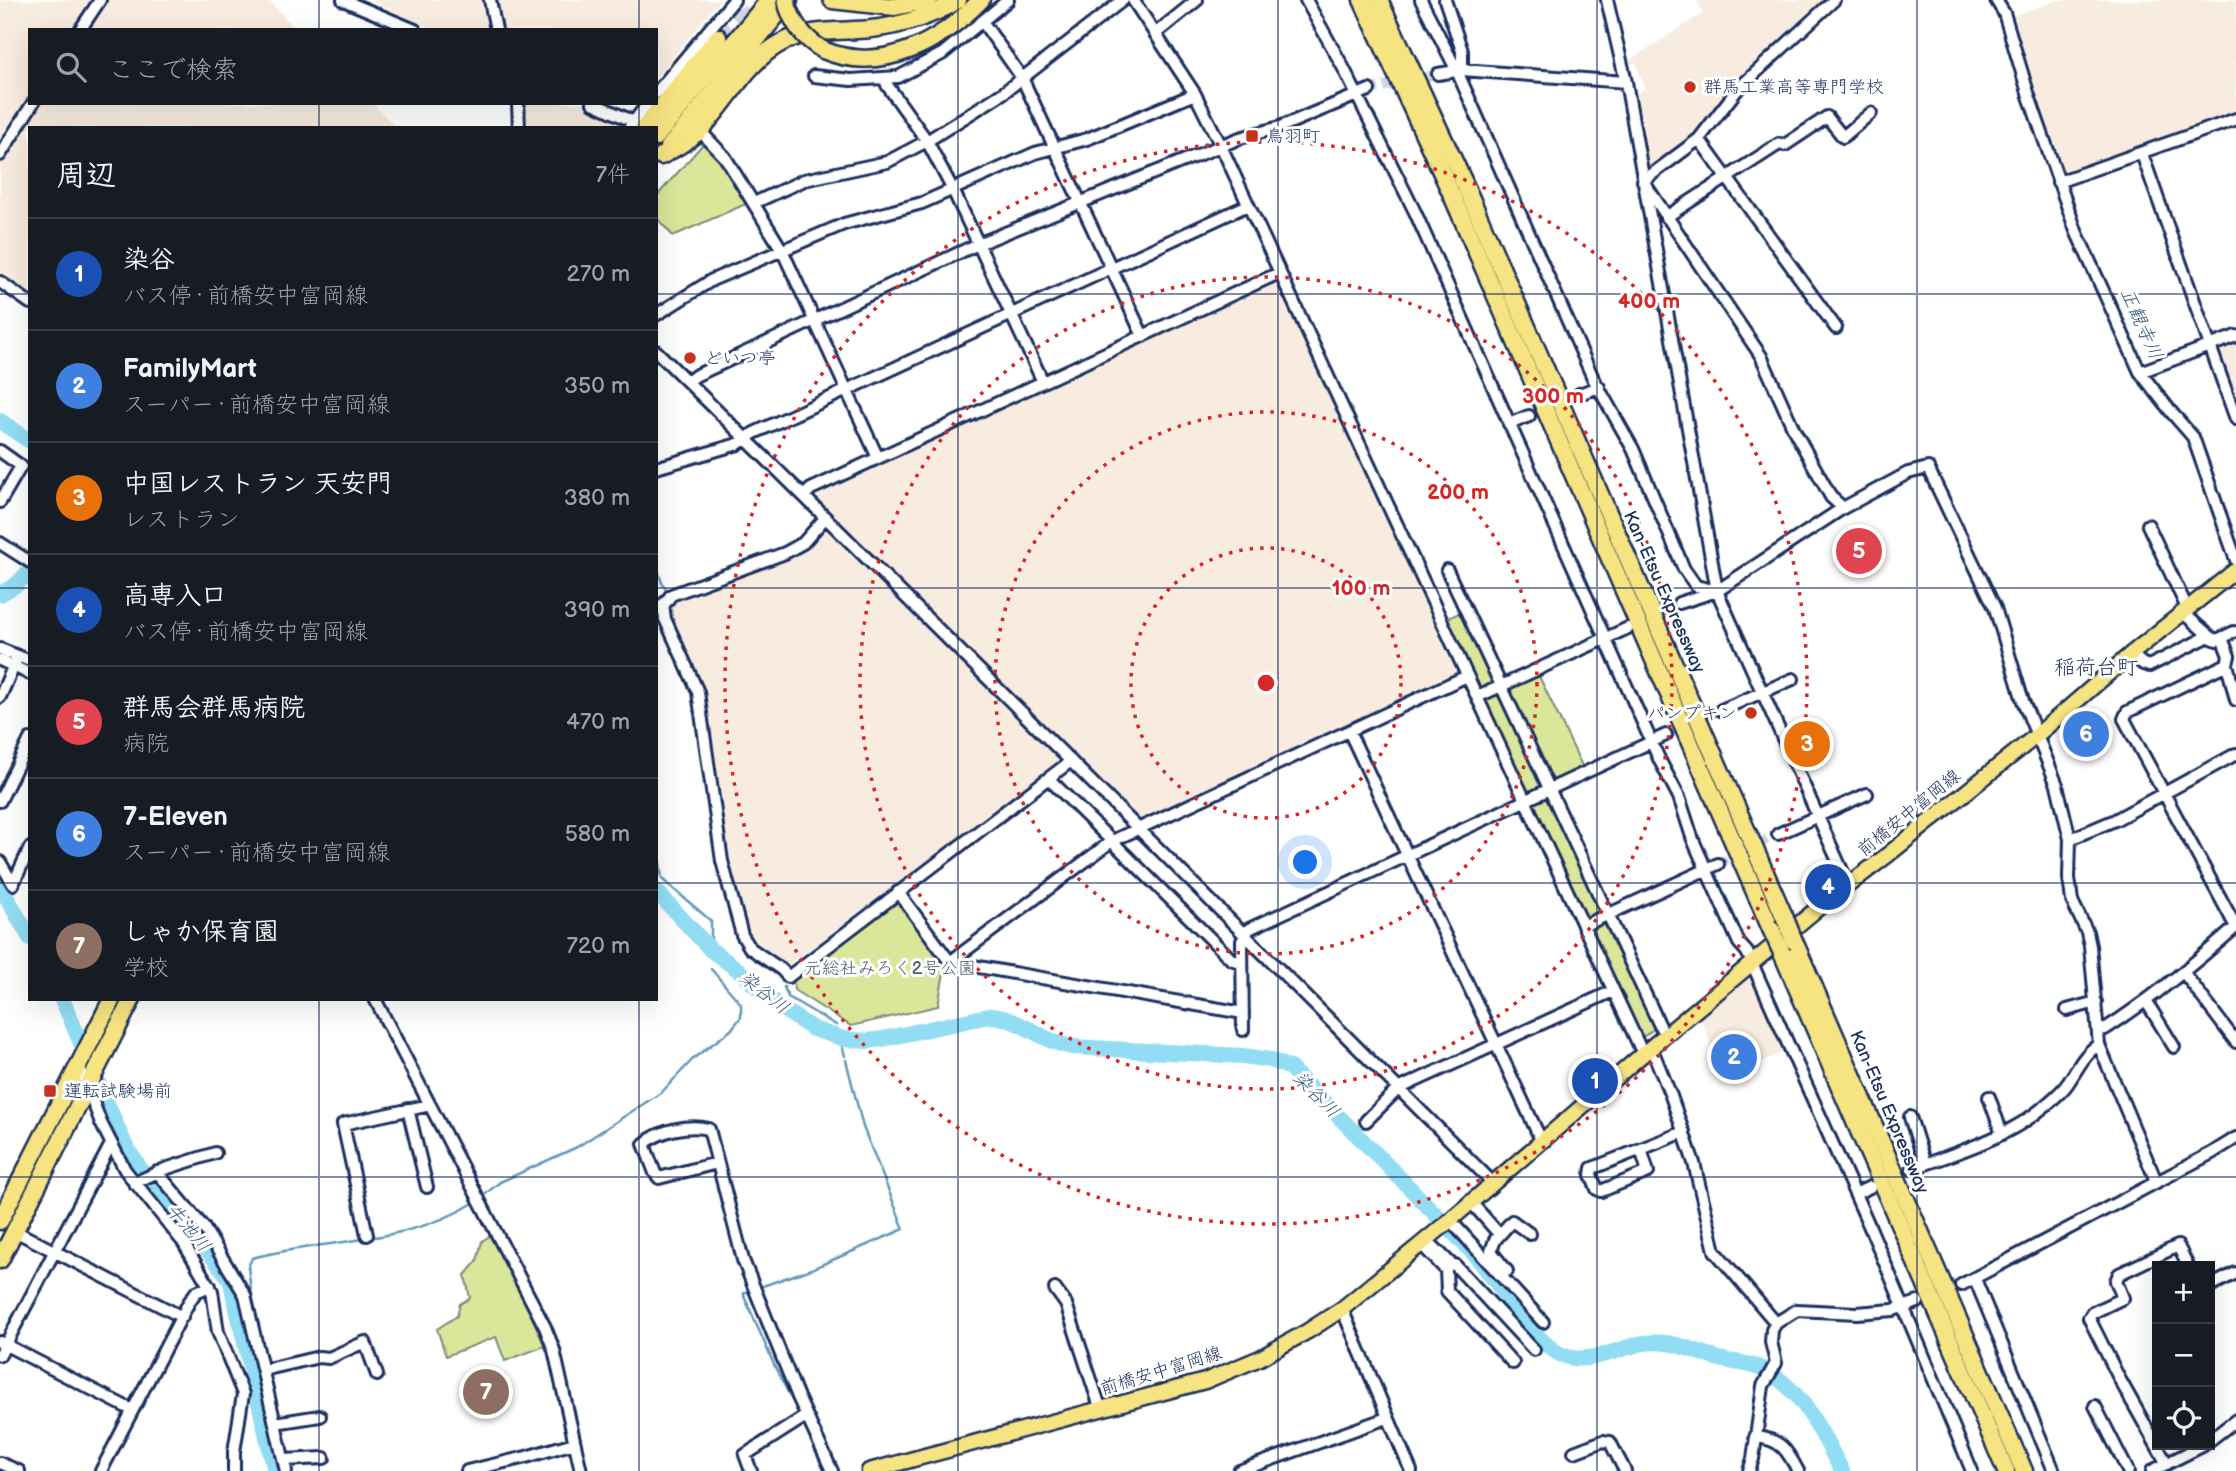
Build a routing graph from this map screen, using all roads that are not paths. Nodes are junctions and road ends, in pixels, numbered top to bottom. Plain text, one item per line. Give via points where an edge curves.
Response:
1 (100, 0) edge
2 (343, 0) edge
3 (491, 0) edge
4 (734, 0) edge
5 (769, 0) edge
6 (788, 0) edge
7 (832, 0) edge
8 (929, 0) edge
9 (958, 0) edge
10 (981, 0) edge
11 (1008, 0) edge
12 (1124, 0) edge
13 (1133, 0) edge
14 (1197, 0) edge
15 (1306, 0) edge
16 (1350, 0) edge
17 (1362, 0) edge
18 (1379, 0) edge
19 (1421, 0) edge
20 (1445, 0) edge
21 (1607, 0) edge
22 (1834, 0) edge
23 (1996, 0) edge
24 (982, 21) junction
25 (81, 28) edge
26 (410, 28) edge
27 (496, 28) edge
28 (1155, 34) junction
29 (718, 37) tunnel mouth
30 (1459, 71) junction
31 (1438, 74) tunnel mouth
32 (814, 76) dead end
33 (1022, 78) junction
34 (886, 79) junction
35 (1626, 82) junction
36 (1369, 90) tunnel mouth
37 (658, 91) edge
38 (1195, 94) junction
39 (1356, 95) junction
40 (658, 101) edge
41 (32, 105) edge
42 (518, 105) edge
43 (597, 105) edge
44 (647, 105) edge
45 (655, 105) edge
46 (1871, 113) dead end
47 (2236, 120) edge
48 (519, 126) edge
49 (635, 126) edge
50 (658, 135) edge
51 (705, 136) dead end
52 (1699, 139) junction
53 (927, 141) junction
54 (1055, 146) junction
55 (1220, 146) junction
56 (2141, 154) junction
57 (0, 155) edge
58 (659, 159) edge
59 (1727, 177) junction
60 (1643, 181) junction
61 (2058, 182) junction
62 (953, 190) junction
63 (1451, 193) junction
64 (1080, 202) junction
65 (754, 203) junction
66 (1248, 205) junction
67 (1666, 217) junction
68 (978, 244) junction
69 (782, 250) junction
70 (1111, 268) junction
71 (1279, 273) junction
72 (0, 282) edge
73 (28, 302) edge
74 (658, 314) edge
75 (1011, 314) junction
76 (815, 320) junction
77 (1836, 328) dead end
78 (1143, 336) junction
79 (2236, 336) edge
80 (2210, 345) junction
81 (658, 353) edge
82 (2140, 372) junction
83 (688, 382) junction
84 (1042, 382) junction
85 (1599, 387) junction
86 (847, 390) junction
87 (1579, 394) tunnel mouth
88 (1529, 416) tunnel mouth
89 (2236, 419) edge
90 (1509, 424) junction
91 (746, 439) junction
92 (0, 451) edge
93 (878, 458) junction
94 (658, 467) edge
95 (804, 496) junction
96 (0, 502) edge
97 (1843, 508) junction
98 (825, 518) junction
99 (2148, 525) dead end
100 (0, 543) edge
101 (27, 560) edge
102 (2236, 560) edge
103 (2236, 569) edge
104 (1447, 570) dead end
105 (1717, 591) junction
106 (1679, 603) tunnel mouth
107 (660, 608) edge
108 (2185, 610) junction
109 (1628, 628) dead end
110 (2234, 632) edge
111 (2209, 636) junction
112 (2222, 638) junction
113 (1605, 639) junction
114 (0, 649) edge
115 (2131, 654) junction
116 (0, 660) edge
117 (16, 661) junction
118 (28, 661) edge
119 (2227, 664) junction
120 (28, 672) edge
121 (1467, 676) junction
122 (1793, 679) dead end
123 (1501, 687) junction
124 (1761, 691) junction
125 (0, 697) edge
126 (1477, 697) junction
127 (2236, 700) edge
128 (1721, 710) tunnel mouth
129 (1349, 731) junction
130 (1666, 735) tunnel mouth
131 (2036, 736) junction
132 (1652, 742) junction
133 (28, 743) edge
134 (2234, 760) edge
135 (1071, 761) junction
136 (1049, 779) junction
137 (1549, 789) junction
138 (1867, 794) dead end
139 (2164, 794) junction
140 (1524, 800) junction
141 (0, 802) edge
142 (1820, 816) junction
143 (1139, 828) junction
144 (1778, 834) tunnel mouth
145 (2070, 839) junction
146 (1112, 841) junction
147 (28, 852) edge
148 (1406, 855) junction
149 (0, 862) edge
150 (1718, 863) tunnel mouth
151 (1706, 869) junction
152 (1849, 886) junction
153 (898, 892) junction
154 (1607, 915) junction
155 (1583, 926) junction
156 (2236, 927) edge
157 (1244, 935) junction
158 (950, 962) junction
159 (1242, 963) junction
160 (1752, 965) junction
161 (2185, 973) junction
162 (1614, 991) junction
163 (111, 1001) edge
164 (131, 1001) edge
165 (376, 1001) edge
166 (2146, 1001) junction
167 (2096, 1002) junction
168 (2067, 1010) dead end
169 (1243, 1013) junction
170 (1243, 1030) dead end
171 (2098, 1030) junction
172 (1667, 1035) junction
173 (2236, 1042) edge
174 (1494, 1044) junction
175 (2099, 1045) junction
176 (2174, 1047) dead end
177 (1647, 1050) junction
178 (81, 1062) junction
179 (89, 1084) junction
180 (1398, 1089) junction
181 (1989, 1097) dead end
182 (430, 1104) junction
183 (408, 1109) junction
184 (1910, 1117) dead end
185 (1366, 1121) dead end
186 (1685, 1132) junction
187 (2002, 1134) junction
188 (2236, 1138) edge
189 (1541, 1140) junction
190 (111, 1144) junction
191 (1641, 1149) junction
192 (215, 1153) dead end
193 (717, 1163) junction
194 (1926, 1164) junction
195 (1912, 1169) dead end
196 (156, 1173) junction
197 (2156, 1181) junction
198 (135, 1182) junction
199 (1492, 1182) junction
200 (427, 1187) dead end
201 (1870, 1187) dead end
202 (1855, 1194) junction
203 (1470, 1201) junction
204 (0, 1221) edge
205 (1449, 1221) junction
206 (15, 1231) junction
207 (1499, 1234) junction
208 (1531, 1234) dead end
209 (367, 1235) dead end
210 (1426, 1239) junction
211 (55, 1250) junction
212 (0, 1260) edge
213 (2186, 1261) edge
214 (1507, 1271) dead end
215 (2236, 1273) edge
216 (1975, 1279) junction
217 (1961, 1284) dead end
218 (2215, 1284) edge
219 (210, 1286) junction
220 (1055, 1289) dead end
221 (1918, 1303) dead end
222 (1342, 1308) junction
223 (1903, 1308) junction
224 (182, 1317) junction
225 (1543, 1322) dead end
226 (1776, 1323) junction
227 (2, 1347) edge
228 (1534, 1350) dead end
229 (1513, 1363) dead end
230 (263, 1370) junction
231 (377, 1375) dead end
232 (2095, 1406) dead end
233 (132, 1410) junction
234 (1101, 1410) junction
235 (320, 1416) dead end
236 (806, 1416) junction
237 (1387, 1418) junction
238 (2236, 1420) edge
239 (275, 1423) junction
240 (2215, 1436) edge
241 (1755, 1437) junction
242 (575, 1443) junction
243 (2194, 1450) edge
244 (1574, 1452) dead end
245 (324, 1458) dead end
246 (0, 1463) edge
247 (2167, 1464) junction
248 (285, 1466) edge
249 (19, 1471) edge
250 (102, 1471) edge
251 (234, 1471) edge
252 (467, 1471) edge
253 (581, 1471) edge
254 (751, 1471) edge
255 (832, 1471) edge
256 (869, 1471) edge
257 (1239, 1471) edge
258 (1410, 1471) edge
259 (1625, 1471) edge
260 (1749, 1471) edge
261 (1798, 1471) edge
262 (1972, 1471) edge
263 (2006, 1471) edge
264 (2024, 1471) edge
265 (2054, 1471) edge
266 (2128, 1471) edge
267 (2152, 1471) edge

1 - 25 street
2 - 26 street
3 - 27 street
4 - 37 street
5 - 50 highway
6 - 10 highway, bridge via 791,16 809,41 840,56 861,59 905,52 948,30
6 - 58 highway
7 - 8 highway via 895,7
9 - 58 highway via 899,24 808,33 783,41 758,60 700,130
11 - 24 street
12 - 33 street
13 - 28 street
14 - 28 street
15 - 39 street
16 - 63 highway
17 - 63 highway, Kan-Etsu Expressway
18 - 264 highway, Kan-Etsu Expressway, bridge via 1471,200
19 - 30 street
20 - 30 street via 1462,51
21 - 35 street
22 - 52 street via 1737,90
23 - 61 street
24 - 33 street
24 - 34 street via 930,62
28 - 38 street
29 - 40 highway
30 - 31 street
30 - 35 street
30 - 85 street
32 - 34 street
33 - 53 street
33 - 54 street
34 - 53 street
35 - 60 street
36 - 39 street
38 - 54 street via 1087,139
38 - 55 street
39 - 55 street
39 - 90 street via 1415,212
41 - 57 street
42 - 48 street
43 - 49 street
44 - 49 street
45 - 49 highway
46 - 59 street via 1843,137 1827,117
47 - 56 street
51 - 65 street via 725,157
52 - 59 street
52 - 60 street
53 - 62 street
53 - 65 street via 880,164 804,180
54 - 62 street
54 - 64 street
55 - 64 street
55 - 66 street
56 - 61 street
56 - 80 street
59 - 67 street
59 - 77 street
60 - 67 street
60 - 105 street
61 - 82 street
62 - 68 street
62 - 69 street via 844,224
63 - 263 highway, Kan-Etsu Expressway, bridge
64 - 68 street
64 - 70 street
65 - 69 street
66 - 70 street
66 - 71 street
67 - 97 street via 1761,356 1794,432 1831,496
68 - 75 street
68 - 76 street
69 - 74 street via 712,280
69 - 76 street
70 - 75 street
70 - 78 street
71 - 78 street
71 - 121 street
72 - 73 street
75 - 84 street
75 - 86 street
76 - 83 street
76 - 86 street
78 - 84 street
79 - 80 street
80 - 82 street
80 - 89 street
81 - 83 street
82 - 102 street via 2193,437
83 - 91 street
84 - 93 street
85 - 87 street
85 - 105 street via 1633,449 1688,577 1696,586
86 - 91 street
86 - 93 street
88 - 90 street
90 - 113 street
91 - 94 street
91 - 95 street
92 - 96 street via 21,466
93 - 95 street
95 - 98 street
97 - 105 street
97 - 131 street via 1908,473 1928,468 1994,608
98 - 107 street via 803,543 785,553 671,595
98 - 135 street
99 - 108 street
100 - 101 street
103 - 108 main road, 前橋安中富岡線
104 - 123 street
105 - 106 street
105 - 124 street
107 - 153 street via 698,692 725,876 741,935 750,948 788,977
108 - 111 street
108 - 115 main road, 前橋安中富岡線
109 - 113 street
110 - 112 street
111 - 112 street
111 - 115 street via 2148,666
112 - 119 street
113 - 123 street
113 - 132 street
114 - 117 street
115 - 131 main road, 前橋安中富岡線
116 - 117 street
117 - 118 street
117 - 120 street
117 - 125 street
119 - 127 street
119 - 139 street via 2124,716
121 - 126 street
121 - 129 street
122 - 124 street
123 - 126 street
123 - 137 street
124 - 128 street
124 - 142 street
126 - 140 street
129 - 143 street
129 - 148 street
130 - 132 street
131 - 145 street via 2057,785
131 - 152 main road, 前橋安中富岡線
132 - 137 street
132 - 151 street
133 - 141 street
134 - 139 street
135 - 136 street
135 - 143 street
136 - 146 street
136 - 153 street
137 - 140 street
137 - 154 street
138 - 142 street
139 - 145 street
139 - 156 street
140 - 148 street
140 - 155 street
142 - 144 street
142 - 152 street
143 - 146 street
143 - 157 street
145 - 167 street via 2071,901 2088,939
146 - 158 street
146 - 159 street via 1231,959
147 - 149 street via 13,884
148 - 157 street
148 - 174 street
150 - 151 street
151 - 154 street
151 - 160 street
152 - 160 main road, 前橋安中富岡線
153 - 158 street
154 - 155 street
154 - 172 street
155 - 162 street
156 - 161 street
157 - 159 street
157 - 180 street
158 - 169 street
159 - 169 street
160 - 172 main road, 前橋安中富岡線
160 - 202 street
161 - 166 street
161 - 173 street
162 - 174 street
162 - 177 street
163 - 178 highway
164 - 179 highway
165 - 182 street
166 - 171 street
166 - 176 street
167 - 168 street
167 - 171 street
169 - 170 street
171 - 175 street
172 - 177 main road, 前橋安中富岡線
174 - 180 street
174 - 189 street
175 - 187 street via 2046,1106
175 - 197 street
177 - 186 street
177 - 189 main road, 前橋安中富岡線
178 - 179 street
178 - 204 highway
179 - 190 street
179 - 206 highway
180 - 185 street
180 - 199 street
181 - 187 street
182 - 183 street
182 - 242 street via 545,1327
183 - 200 street
183 - 209 street via 343,1124
184 - 194 street
186 - 191 street
186 - 226 street via 1715,1251
187 - 194 street
188 - 197 street
189 - 199 main road, 前橋安中富岡線
190 - 198 street
190 - 211 street
191 - 191 street via 1592,1168 1597,1189 1649,1171
192 - 196 street
193 - 193 street via 709,1129 691,1126 644,1144 659,1178
193 - 236 street via 743,1260
194 - 195 street
196 - 198 street
196 - 230 street via 204,1228 243,1289
197 - 216 street
198 - 219 street via 178,1235
199 - 203 main road, 前橋安中富岡線
201 - 202 street
202 - 223 street
203 - 205 main road, 前橋安中富岡線
203 - 207 street
205 - 210 main road, 前橋安中富岡線
205 - 225 street
206 - 211 street
206 - 212 highway
207 - 208 street via 1512,1222
207 - 214 street via 1491,1251
210 - 222 main road, 前橋安中富岡線
210 - 228 street
210 - 229 street via 1446,1270 1447,1291
211 - 224 street
211 - 227 street
213 - 247 street via 2178,1246 2119,1274 2116,1281 2123,1298 2090,1315
215 - 218 street
216 - 217 street
216 - 265 street
219 - 224 street via 196,1292
219 - 251 street via 218,1332 243,1394
220 - 234 street via 1066,1304
221 - 223 street
222 - 234 main road, 前橋安中富岡線 via 1283,1346 1232,1370
222 - 237 street
223 - 226 street via 1857,1312 1805,1309
223 - 262 street
224 - 233 street
226 - 241 street via 1771,1342 1776,1363 1763,1386
227 - 233 street
230 - 231 street via 329,1358 365,1342
230 - 239 street
232 - 266 street
233 - 250 street
234 - 256 main road, 前橋安中富岡線
235 - 239 street
236 - 254 street via 745,1455
236 - 255 street
237 - 257 street
237 - 258 street
238 - 240 street
239 - 248 street
241 - 260 street
241 - 261 street via 1783,1446
242 - 252 street
242 - 253 street
243 - 247 street
244 - 259 street via 1605,1440
245 - 248 street
246 - 249 street
247 - 267 street

